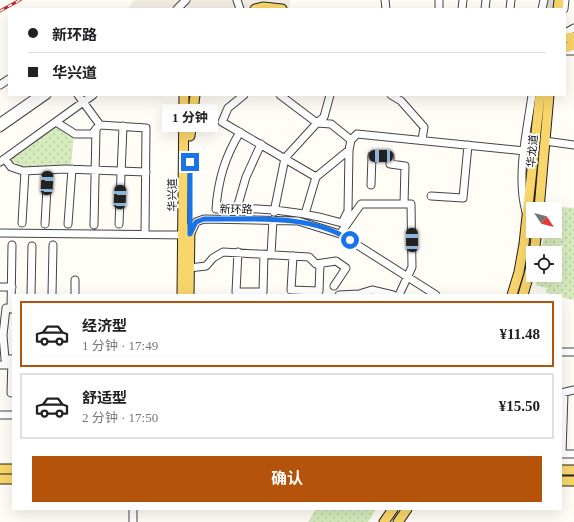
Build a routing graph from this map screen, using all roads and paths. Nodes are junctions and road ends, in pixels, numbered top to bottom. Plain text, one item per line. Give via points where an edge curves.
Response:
1 (186, 0) edge
2 (179, 8) edge
3 (37, 96) edge
4 (47, 96) edge
5 (79, 96) edge
6 (92, 96) edge
7 (184, 96) edge
8 (190, 96) edge
9 (195, 96) edge
10 (243, 96) edge
11 (281, 96) edge
12 (330, 96) edge
13 (393, 96) edge
14 (532, 96) edge
15 (540, 96) edge
16 (550, 96) edge
17 (83, 102) junction
18 (1, 120) edge
19 (56, 122) junction
20 (317, 124) junction
21 (123, 126) junction
22 (98, 127) junction
23 (0, 128) edge
24 (240, 132) junction
25 (190, 136) junction
26 (351, 140) junction
27 (422, 140) junction
28 (544, 141) junction
29 (261, 144) junction
30 (468, 145) junction
31 (574, 145) edge
32 (349, 150) junction
33 (525, 151) junction
34 (284, 158) junction
35 (3, 161) edge
36 (72, 169) junction
37 (48, 170) junction
38 (95, 170) junction
39 (25, 171) junction
40 (121, 171) junction
41 (146, 172) junction
42 (316, 177) junction
43 (371, 185) dead end
44 (432, 196) dead end
45 (529, 202) edge
46 (540, 202) edge
47 (404, 204) junction
48 (237, 208) junction
49 (526, 209) edge
50 (274, 211) junction
51 (305, 214) junction
52 (273, 220) junction
53 (22, 223) dead end
54 (45, 224) dead end
55 (68, 224) dead end
56 (119, 224) dead end
57 (94, 225) dead end
58 (526, 231) edge
59 (0, 234) edge
60 (145, 234) junction
61 (187, 234) junction
62 (340, 234) junction
63 (12, 245) dead end
64 (53, 245) dead end
65 (32, 246) dead end
66 (238, 252) junction
67 (267, 254) junction
68 (293, 256) junction
69 (320, 264) junction
70 (189, 268) junction
71 (408, 278) junction
72 (75, 280) dead end
73 (527, 282) edge
74 (334, 286) dead end
75 (0, 287) edge
76 (12, 287) junction
77 (31, 294) edge
78 (52, 294) edge
79 (75, 294) edge
80 (182, 294) edge
81 (189, 294) edge
82 (359, 294) edge
83 (389, 294) edge
84 (400, 294) edge
85 (434, 294) edge
86 (512, 294) edge
87 (523, 294) edge
88 (12, 308) edge
89 (1, 335) edge
90 (562, 352) edge
91 (574, 352) edge
92 (12, 361) edge
93 (0, 366) edge
94 (574, 390) edge
95 (11, 393) dead end
96 (562, 393) edge
97 (0, 415) edge
98 (12, 415) edge
99 (562, 454) edge
100 (574, 454) edge
101 (0, 469) edge
102 (12, 469) edge
103 (562, 470) edge
104 (574, 470) edge
105 (0, 479) edge
106 (12, 479) edge
107 (562, 481) edge
108 (574, 481) edge
109 (133, 510) edge
110 (392, 510) edge
111 (406, 510) edge
112 (133, 522) edge
113 (384, 522) edge
114 (398, 522) edge

1 - 2 street
3 - 18 street
4 - 23 street
5 - 17 street
6 - 17 street
7 - 61 main road, 华兴道
8 - 25 main road, 华兴道
9 - 25 main road
10 - 24 street via 228,108 222,122
11 - 20 street
12 - 20 street via 324,117
13 - 27 street via 401,101 424,127
14 - 33 street
15 - 45 main road
16 - 28 main road, 华龙道
17 - 19 street
17 - 22 street
19 - 22 street via 75,134 92,134
19 - 35 street
20 - 26 street via 331,124
20 - 34 street
21 - 22 street
21 - 40 street
21 - 41 street via 146,128
22 - 38 street
24 - 29 street
24 - 48 street via 224,161 216,209
25 - 61 main road, 华兴道
26 - 27 street via 358,134
26 - 32 street
27 - 30 street
28 - 31 street
28 - 46 main road, 华龙道
29 - 34 street
29 - 48 street via 246,177
30 - 33 street
30 - 44 street via 463,198
32 - 42 street
32 - 51 street via 348,211 342,224
33 - 49 street via 523,175
34 - 42 street
34 - 50 street
35 - 39 street
36 - 37 street
36 - 38 street
36 - 55 street
37 - 39 street
37 - 54 street
38 - 40 street
38 - 57 street
39 - 53 street
40 - 41 street
40 - 56 street
41 - 60 street
42 - 51 street
43 - 47 street via 372,156 390,156 390,164 405,166
47 - 62 street via 361,204
47 - 71 street via 411,204 412,268
48 - 50 street
50 - 51 street
52 - 61 street, 新环路 via 204,219 196,222
52 - 62 street, 新环路 via 298,221
52 - 67 street
58 - 86 main road via 522,261
59 - 60 street
60 - 61 street
61 - 70 main road, 华兴道
61 - 80 main road, 华兴道
62 - 71 street, 新环路
63 - 76 street
64 - 78 street
65 - 77 street
66 - 67 street
66 - 67 street via 236,292 263,292
66 - 70 street via 223,252 206,266
67 - 68 street
68 - 69 street via 309,257 316,264
68 - 69 street via 292,290 319,291
69 - 74 street via 336,261 346,268
70 - 81 main road, 华兴道
71 - 84 street
71 - 85 street, 新环路
72 - 79 street
73 - 87 main road
75 - 76 street
76 - 88 street
82 - 83 street via 372,290
88 - 89 street via 6,308
89 - 92 street via 5,359
90 - 91 street
92 - 93 street
92 - 95 street
94 - 96 street
96 - 99 street
97 - 98 street
99 - 100 street
101 - 102 main road
103 - 104 main road
105 - 106 main road
107 - 108 main road
109 - 112 street
110 - 113 main road
111 - 114 main road

